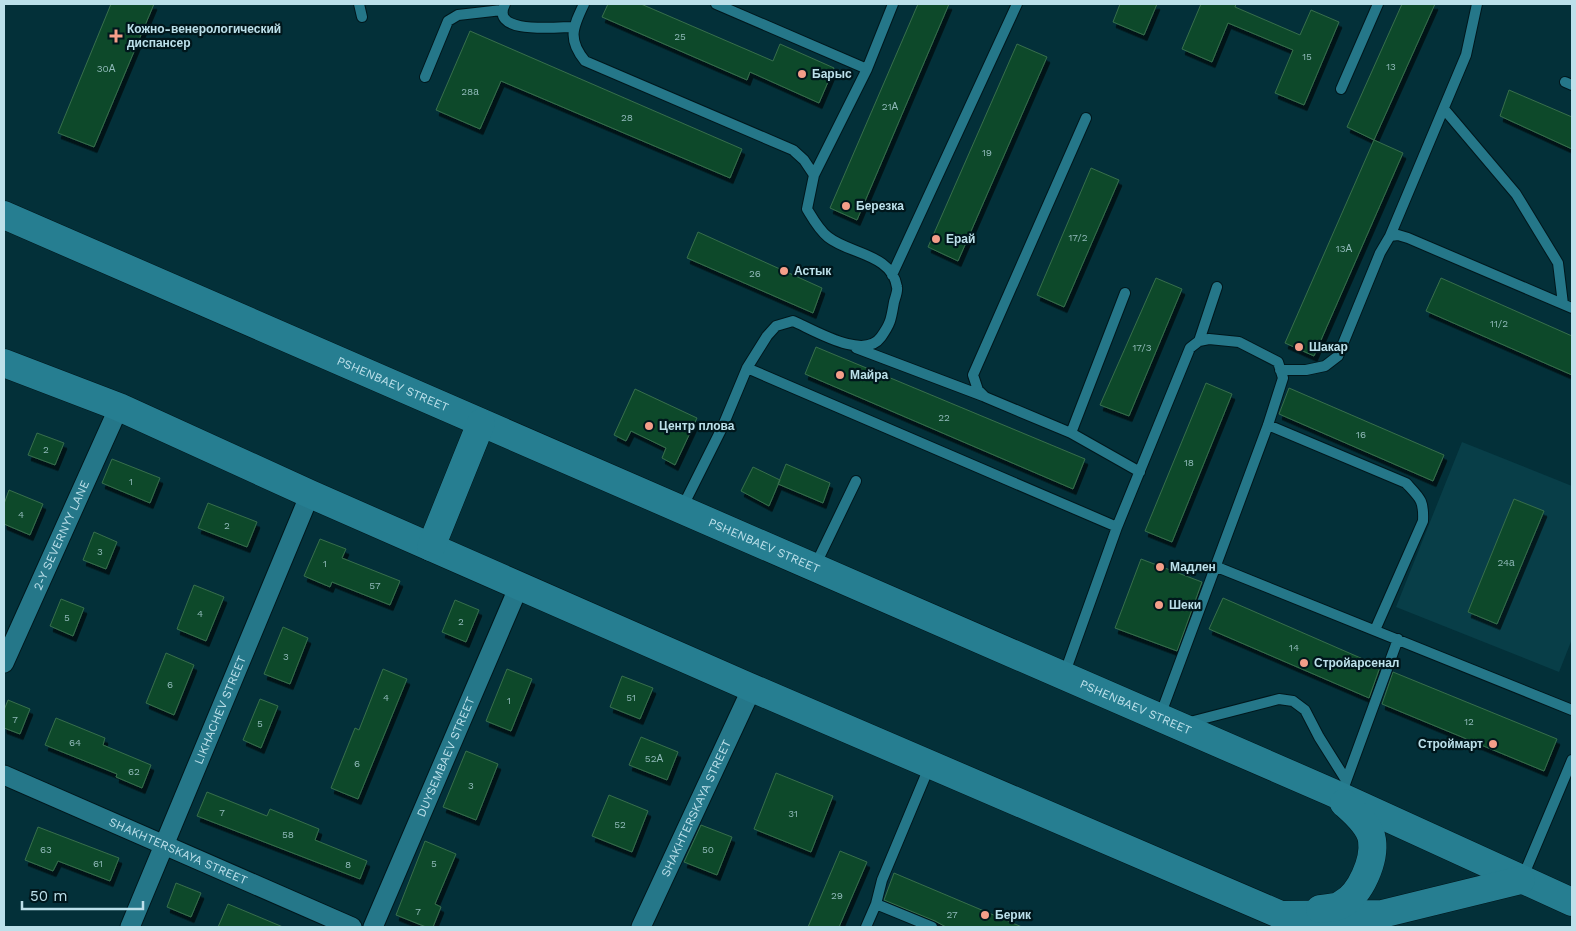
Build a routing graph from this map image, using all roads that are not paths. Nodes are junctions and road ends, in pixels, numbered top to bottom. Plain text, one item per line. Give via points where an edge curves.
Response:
1 (359, 4) edge
2 (584, 4) edge
3 (716, 4) edge
4 (893, 4) edge
5 (1017, 4) edge
6 (1378, 4) edge
7 (1477, 4) edge
8 (504, 7) edge
9 (362, 17) dead end
10 (573, 27) junction
11 (867, 69) junction
12 (425, 77) dead end
13 (1342, 90) dead end
14 (1444, 109) junction
15 (1086, 118) dead end
16 (814, 175) junction
17 (4, 215) edge
18 (1390, 236) junction
19 (892, 274) junction
20 (1216, 287) dead end
21 (1125, 293) dead end
22 (1568, 306) edge
23 (1199, 341) junction
24 (848, 345) junction
25 (4, 363) edge
26 (747, 368) junction
27 (1280, 370) junction
28 (985, 397) junction
29 (119, 407) junction
30 (481, 423) junction
31 (1268, 425) junction
32 (1071, 432) junction
33 (1140, 472) junction
34 (856, 481) dead end
35 (310, 494) junction
36 (681, 509) junction
37 (1117, 527) junction
38 (431, 547) junction
39 (1216, 566) junction
40 (814, 567) junction
41 (519, 586) junction
42 (1375, 630) junction
43 (1398, 640) junction
44 (4, 663) edge
45 (1064, 676) junction
46 (752, 688) junction
47 (1572, 710) edge
48 (1168, 721) junction
49 (1572, 760) edge
50 (931, 764) junction
51 (4, 774) edge
52 (1339, 789) junction
53 (166, 845) junction
54 (1522, 880) junction
55 (1572, 902) edge
56 (876, 904) junction
57 (1281, 915) junction
58 (130, 927) edge
59 (352, 927) edge
60 (373, 927) edge
61 (640, 927) edge
62 (866, 927) edge
63 (932, 927) edge

1 - 9 lane
2 - 10 lane
3 - 11 lane
4 - 11 lane
5 - 19 lane
6 - 13 lane
7 - 14 lane via 1466,55
8 - 10 lane via 503,16 508,24
8 - 12 lane via 458,15 448,21
10 - 16 lane via 576,50 585,61 793,150
11 - 16 lane
14 - 18 lane
14 - 22 lane via 1520,201 1558,263
15 - 28 lane via 973,375 978,390
16 - 19 lane via 807,209 817,225 827,237 881,262
17 - 30 main road, PSHENBAEV STREET
18 - 22 lane via 1408,238
18 - 27 lane via 1338,356 1325,366
19 - 24 lane via 897,287 890,324 877,342 865,346
20 - 23 lane
21 - 32 lane
23 - 27 lane via 1239,342 1278,362
23 - 33 lane via 1190,348
24 - 26 lane via 793,321 776,326
24 - 28 lane
25 - 29 main road
26 - 36 lane via 722,428
26 - 37 lane
27 - 31 lane via 1283,378
28 - 32 lane
29 - 35 main road
29 - 44 street, 2-Y SEVERNYY LANE
30 - 36 main road, PSHENBAEV STREET
30 - 38 main road
31 - 39 lane
31 - 42 lane via 1406,483 1424,506 1423,520
32 - 33 lane
33 - 37 lane
34 - 40 lane
35 - 38 main road
35 - 53 street, LIKHACHEV STREET
36 - 40 main road, PSHENBAEV STREET
37 - 45 lane
38 - 41 main road
39 - 42 lane
39 - 48 lane
40 - 45 main road, PSHENBAEV STREET
41 - 46 main road
41 - 60 street, DUYSEMBAEV STREET
42 - 43 lane
43 - 47 lane
43 - 52 lane
45 - 48 main road, PSHENBAEV STREET
46 - 50 main road
46 - 61 street, SHAKHTERSKAYA STREET
48 - 52 main road, PSHENBAEV STREET
48 - 52 lane via 1278,699 1293,701 1305,710
49 - 54 lane
50 - 56 lane via 882,880
50 - 57 main road
51 - 53 street, SHAKHTERSKAYA STREET
52 - 54 main road, PSHENBAEV STREET
52 - 57 main road via 1372,839 1370,863 1360,887 1342,905
53 - 58 street, LIKHACHEV STREET
53 - 59 street, SHAKHTERSKAYA STREET
54 - 55 main road, PSHENBAEV STREET
54 - 57 main road via 1382,914
56 - 62 lane
56 - 63 lane

